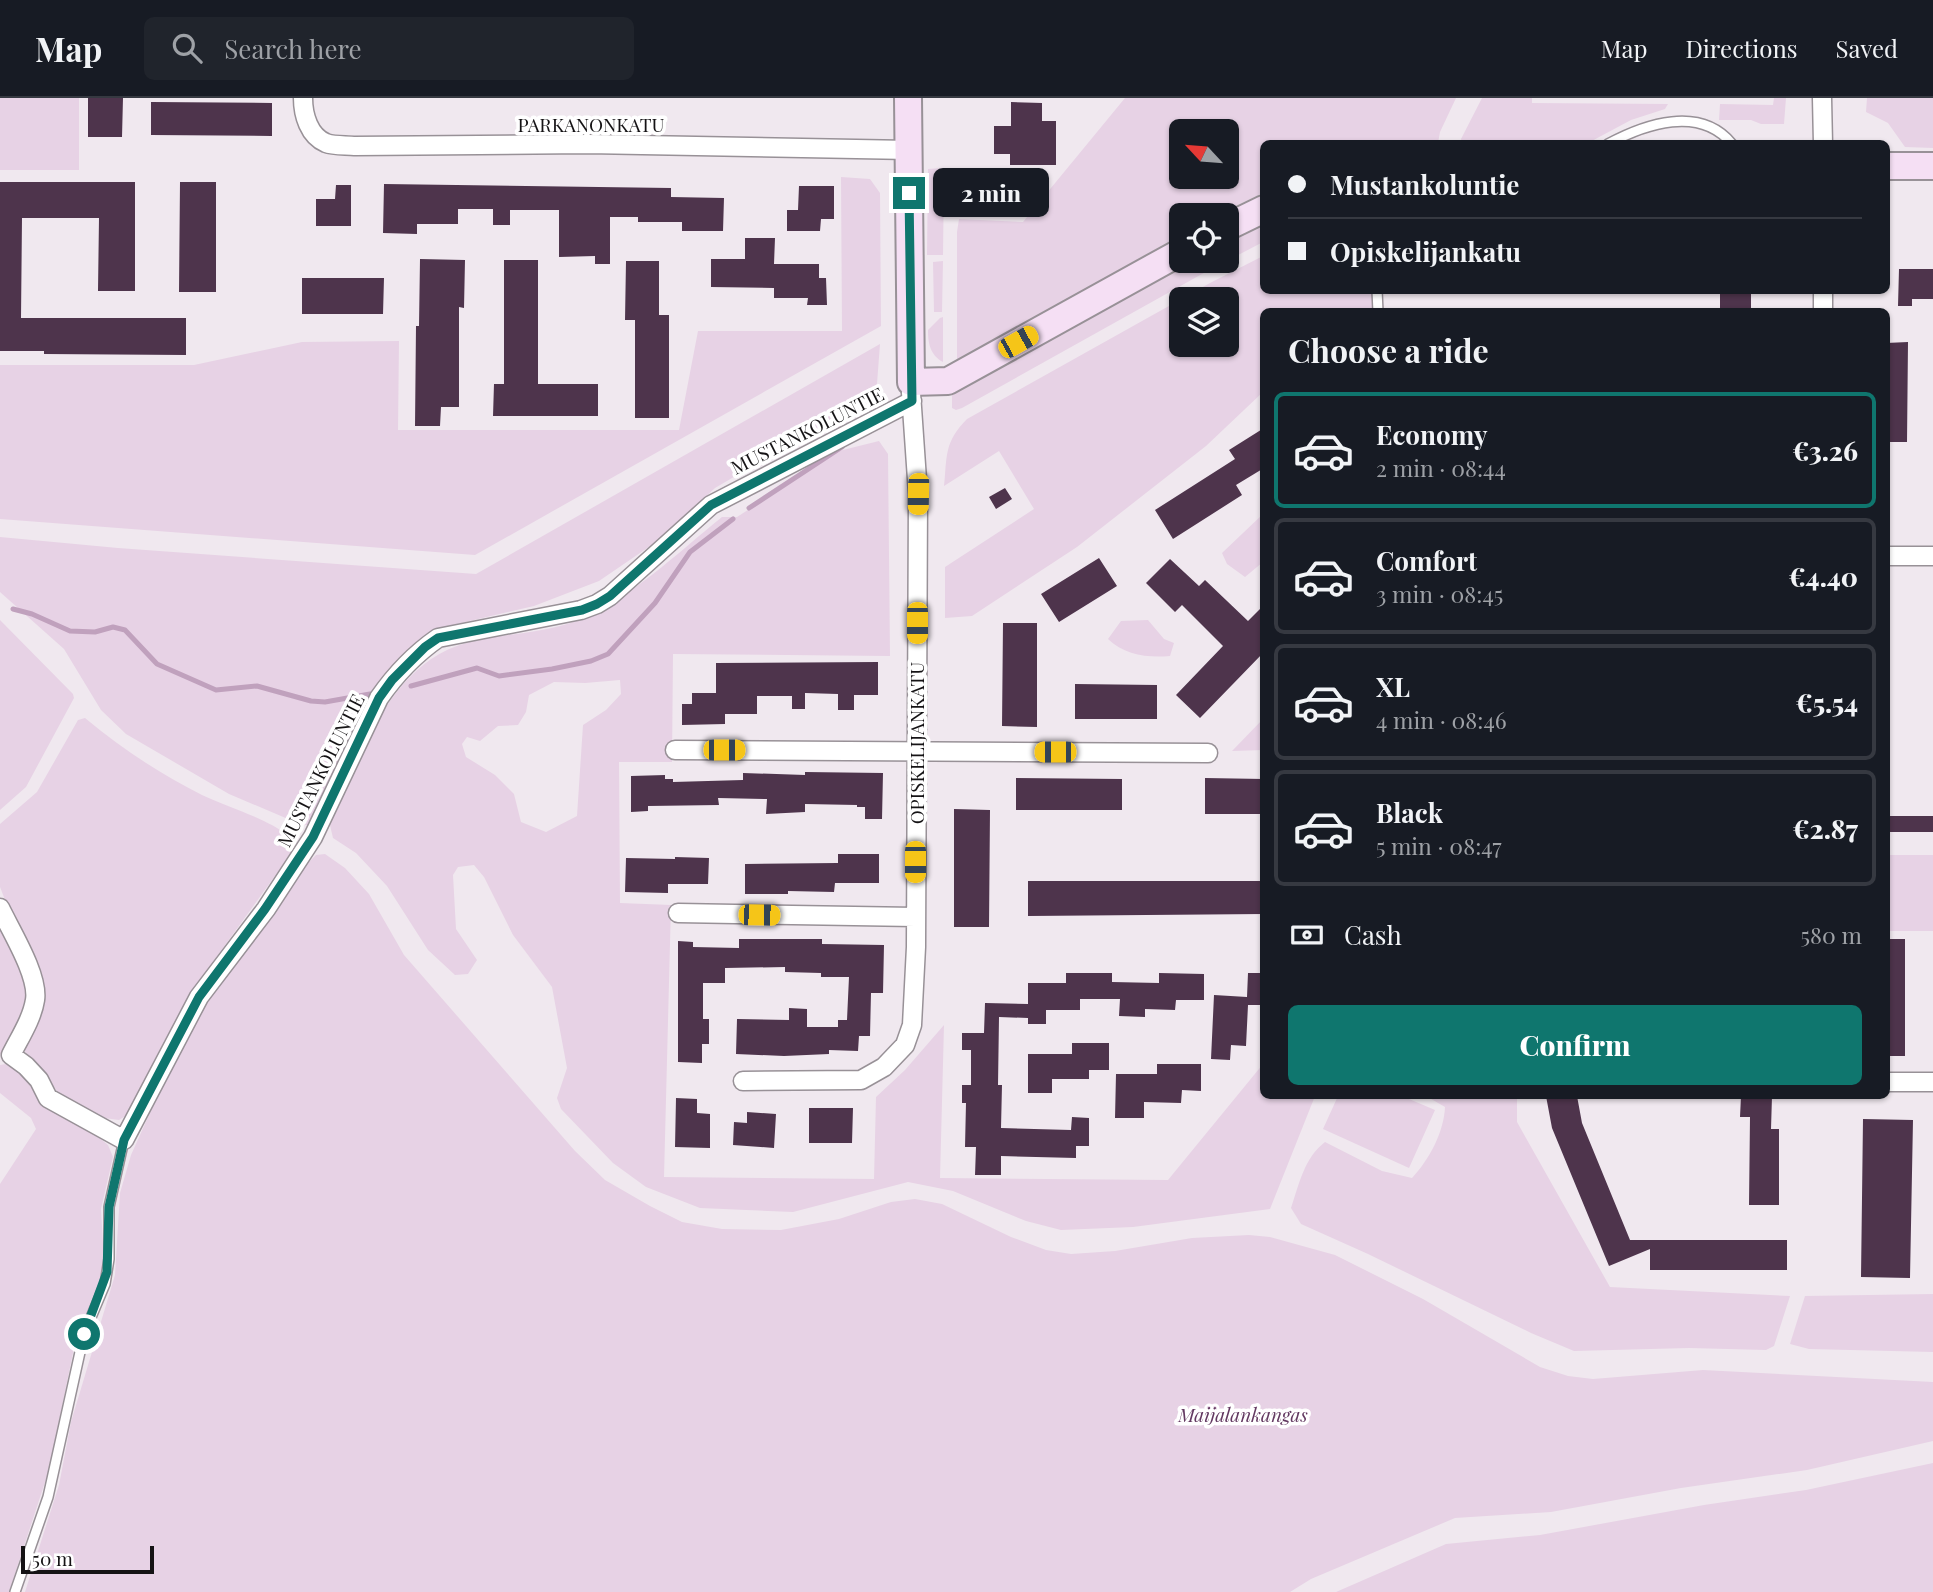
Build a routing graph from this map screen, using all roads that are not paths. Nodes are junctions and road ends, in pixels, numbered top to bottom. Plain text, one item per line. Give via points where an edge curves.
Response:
1 (303, 98) edge
2 (908, 98) edge
3 (1822, 98) edge
4 (1615, 140) edge
5 (1729, 140) edge
6 (1823, 140) edge
7 (909, 150) junction
8 (1890, 166) edge
9 (1933, 166) edge
10 (1260, 211) edge
11 (1239, 221) edge
12 (1169, 259) edge
13 (911, 392) junction
14 (1890, 556) edge
15 (1933, 556) edge
16 (675, 750) dead end
17 (916, 751) junction
18 (1208, 753) dead end
19 (0, 908) edge
20 (678, 913) dead end
21 (915, 917) junction
22 (743, 1081) dead end
23 (1890, 1082) edge
24 (1933, 1082) edge
25 (124, 1140) junction
26 (15, 1592) edge

1 - 7 street, PARKANONKATU via 311,132 325,143 355,146 614,144
2 - 7 main road, OPISKELIJANKATU
3 - 6 street
4 - 5 lane via 1653,124 1681,121 1699,123
7 - 13 main road, OPISKELIJANKATU
8 - 9 main road
10 - 11 main road
12 - 13 main road via 948,381
13 - 17 street, OPISKELIJANKATU via 918,494
13 - 25 street, MUSTANKOLUNTIE via 711,505 597,604 438,638 425,647 379,698 313,837 199,997
14 - 15 street
16 - 17 street
17 - 18 street
17 - 21 street, OPISKELIJANKATU
19 - 25 street via 33,978 36,996 11,1055 39,1080 48,1098
20 - 21 street
21 - 22 street, OPISKELIJANKATU via 912,1026 905,1045 884,1067 861,1080
23 - 24 street
25 - 26 lane, MUSTANKOLUNTIE via 109,1207 104,1284 84,1334 48,1497

